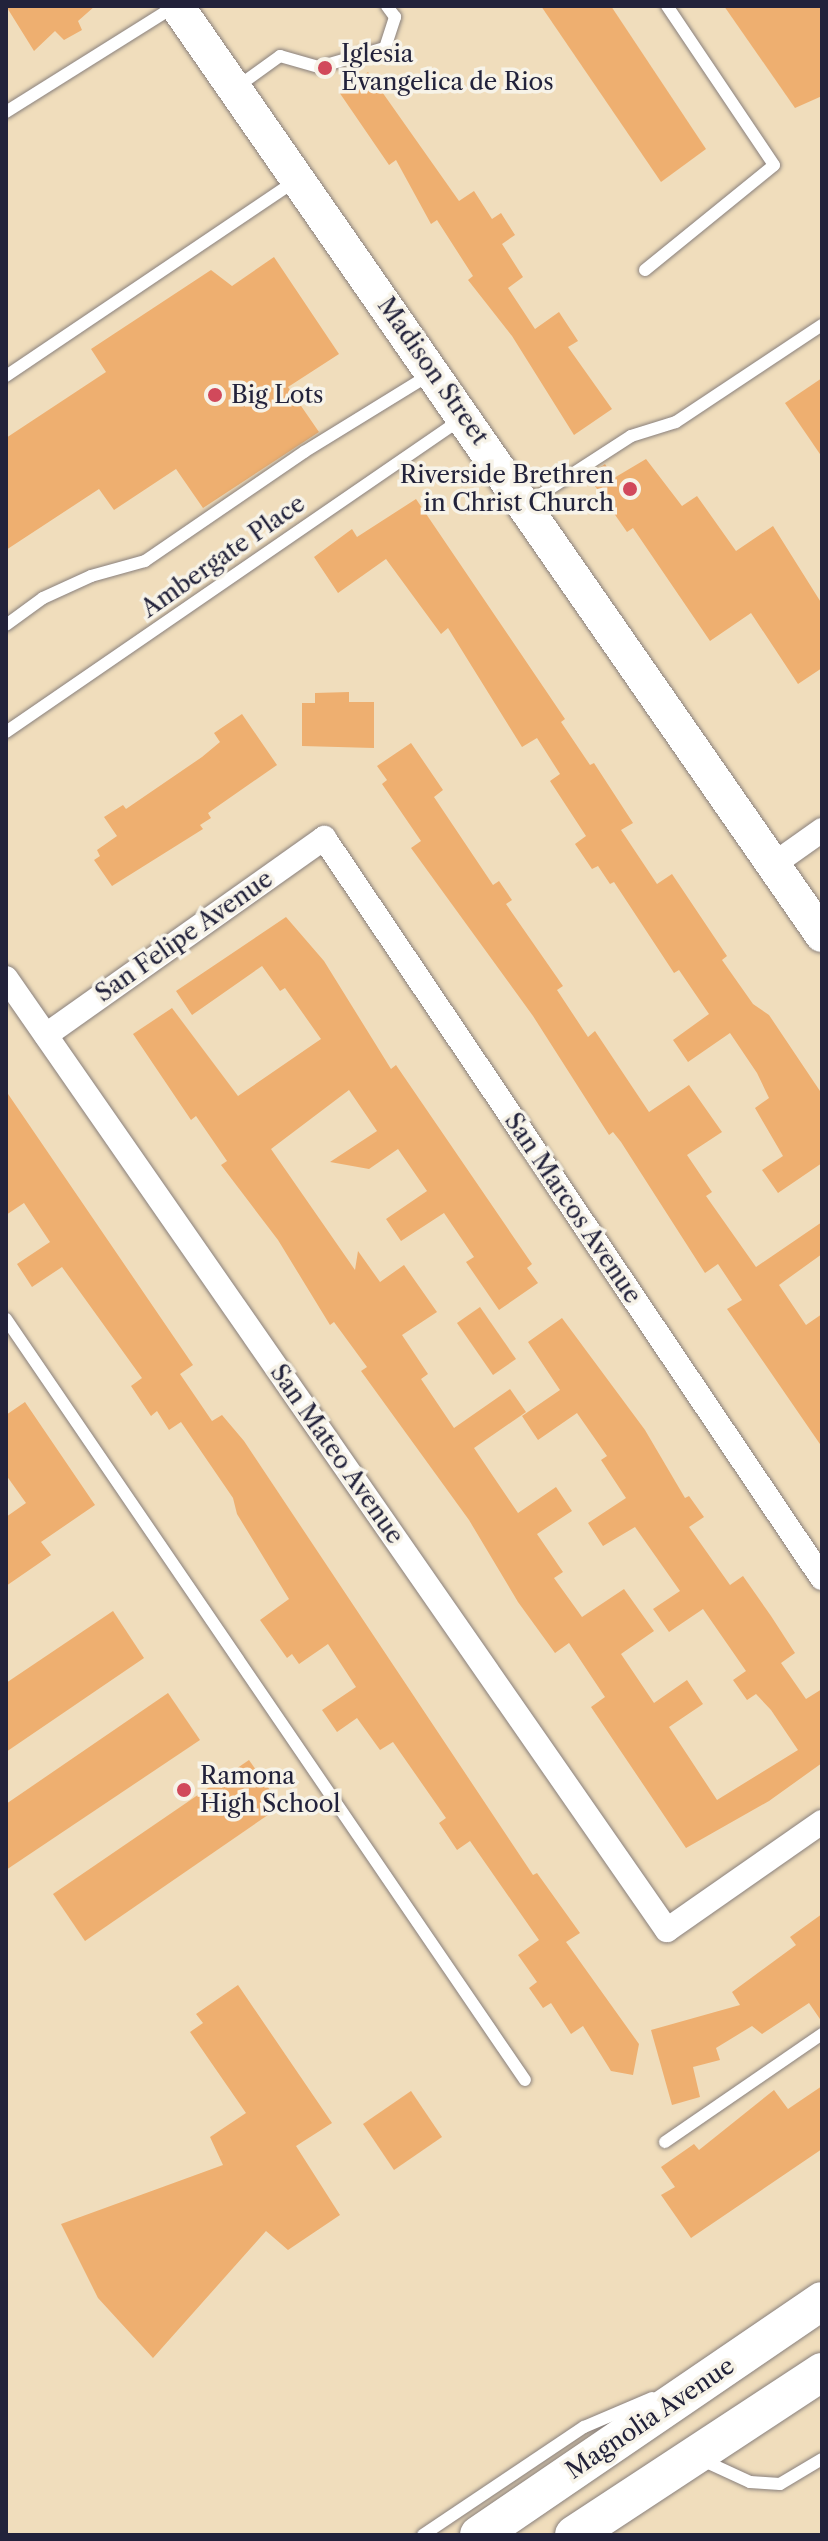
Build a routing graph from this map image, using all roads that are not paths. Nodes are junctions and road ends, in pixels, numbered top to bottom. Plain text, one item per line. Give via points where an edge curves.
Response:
1 (176, 6) edge
2 (387, 6) edge
3 (667, 6) edge
4 (234, 89) junction
5 (7, 109) edge
6 (296, 180) junction
7 (645, 270) dead end
8 (822, 325) edge
9 (434, 372) junction
10 (6, 376) edge
11 (466, 416) junction
12 (526, 504) junction
13 (6, 625) edge
14 (6, 732) edge
15 (822, 830) edge
16 (324, 838) joint
17 (774, 864) junction
18 (822, 935) edge
19 (6, 978) edge
20 (46, 1035) junction
21 (6, 1319) edge
22 (822, 1578) edge
23 (822, 1822) edge
24 (822, 2034) edge
25 (525, 2080) dead end
26 (665, 2142) dead end
27 (822, 2301) edge
28 (732, 2363) junction
29 (822, 2372) edge
30 (694, 2456) junction
31 (822, 2459) edge
32 (423, 2535) edge
33 (479, 2535) edge
34 (574, 2535) edge

1 - 4 main road, Madison Street
1 - 5 lane
2 - 4 lane via 395,17 385,48 319,67 280,56
3 - 7 lane via 774,165
4 - 6 main road, Madison Street
6 - 9 main road, Madison Street
6 - 10 lane
8 - 12 lane via 676,422 631,436
9 - 11 main road, Madison Street
9 - 13 lane via 304,452 145,561 91,576 43,598
11 - 12 main road, Madison Street
11 - 14 lane, Ambergate Place
12 - 17 main road, Madison Street
15 - 17 street
16 - 20 street, San Felipe Avenue
16 - 22 street, San Marcos Avenue
17 - 18 main road, Madison Street
19 - 20 street, San Mateo Avenue
20 - 23 street, San Mateo Avenue via 667,1930
21 - 25 lane
24 - 26 lane
27 - 28 main road, Magnolia Avenue
28 - 32 lane via 584,2427
28 - 33 main road, Magnolia Avenue
29 - 30 main road
30 - 31 lane via 750,2482 780,2484
30 - 34 main road

